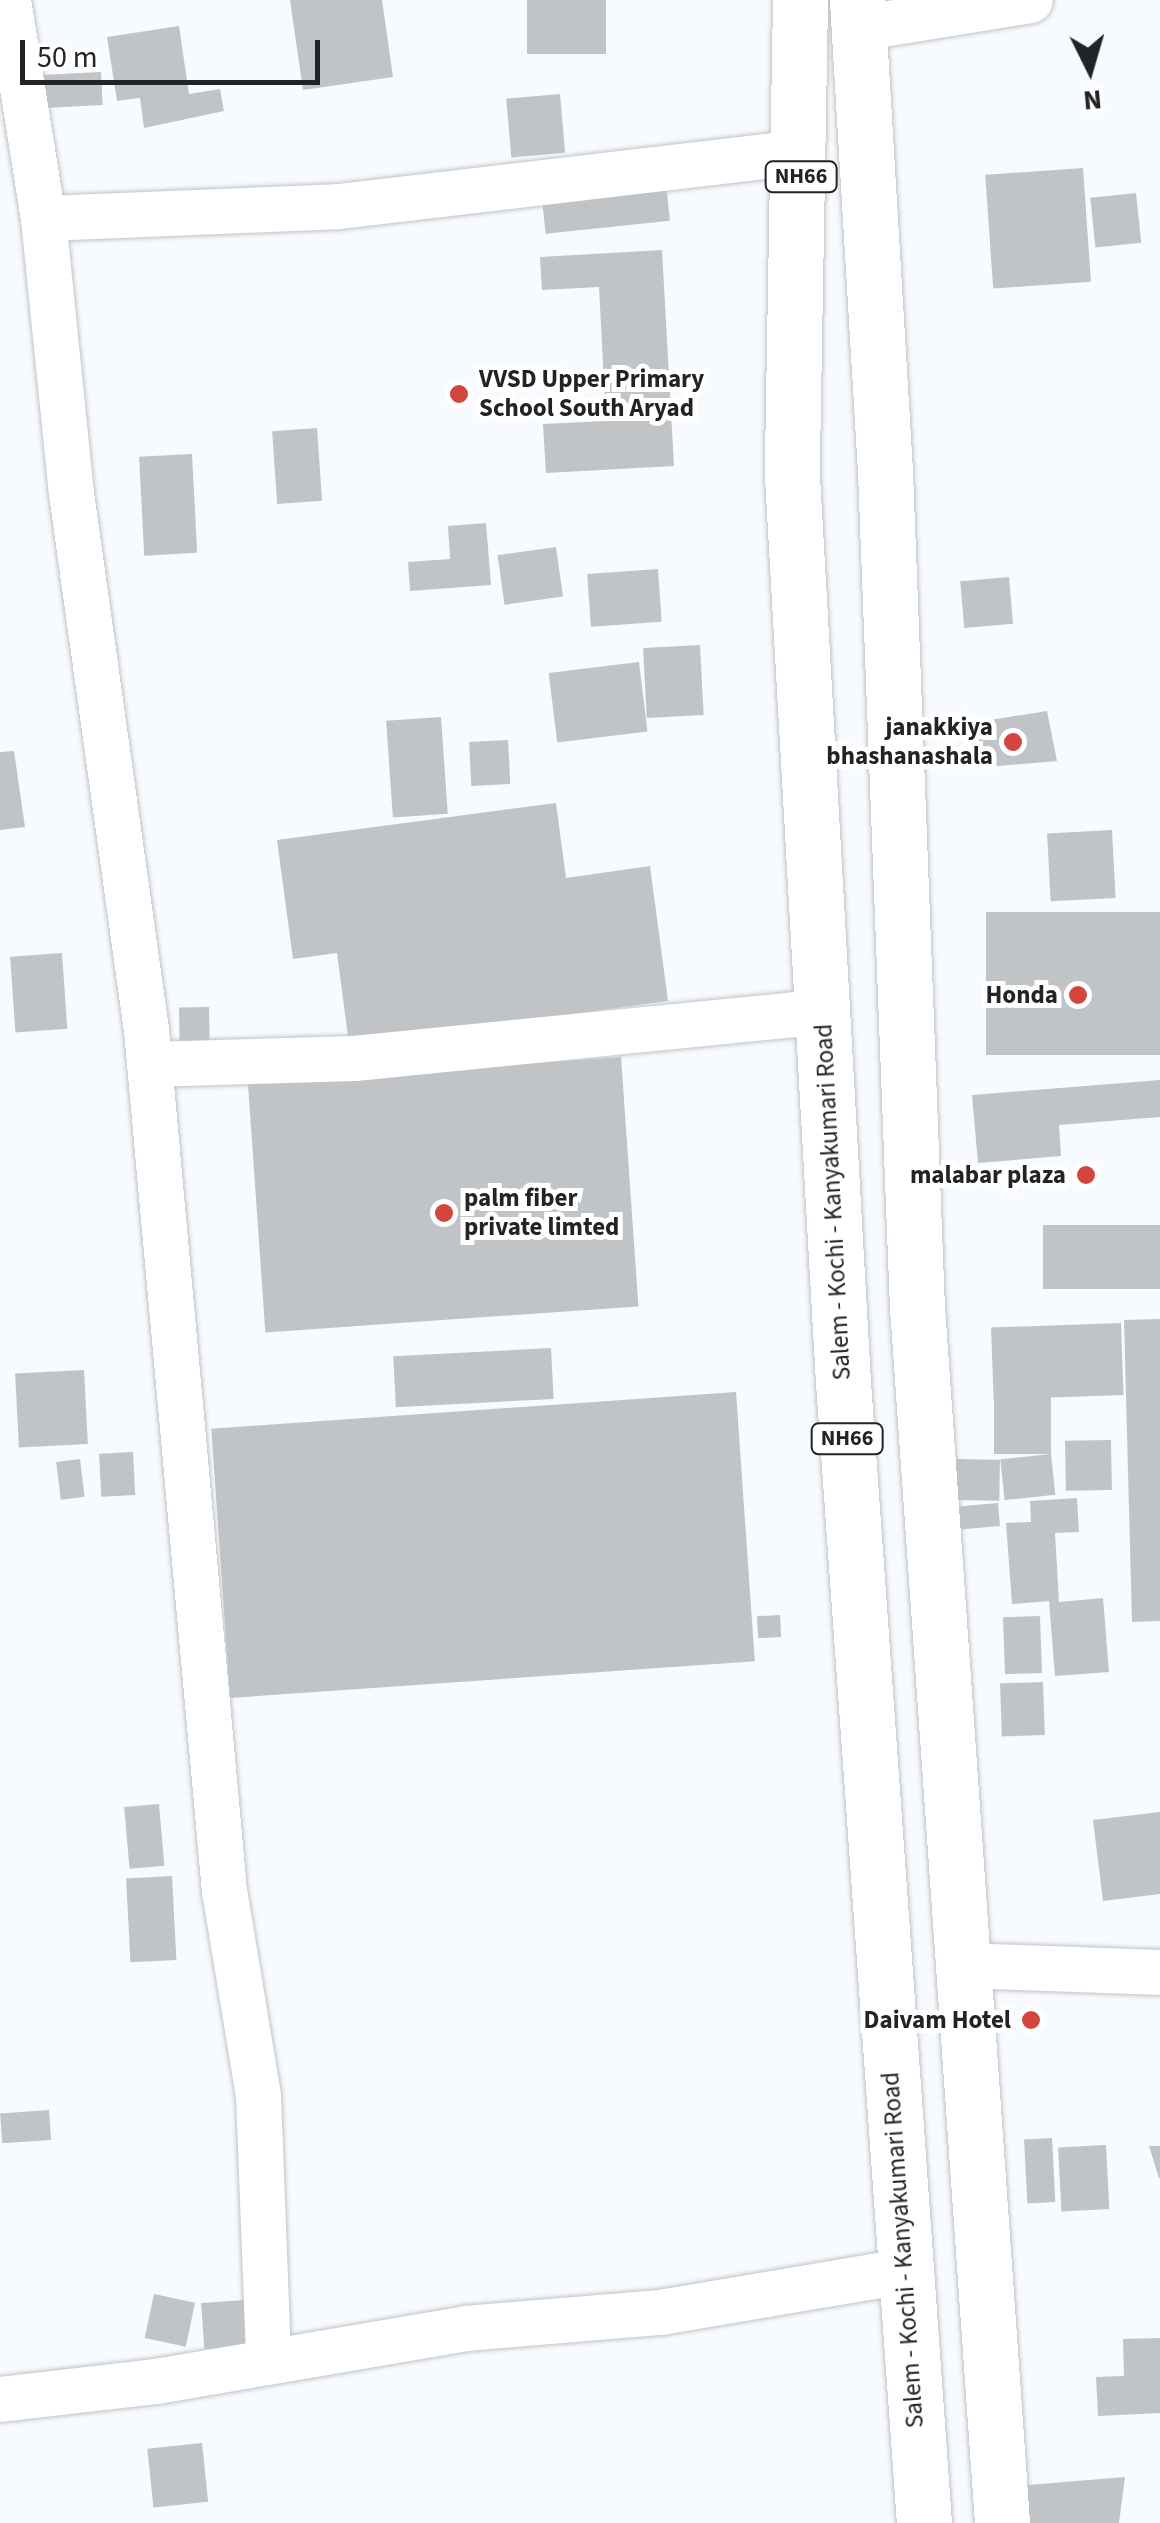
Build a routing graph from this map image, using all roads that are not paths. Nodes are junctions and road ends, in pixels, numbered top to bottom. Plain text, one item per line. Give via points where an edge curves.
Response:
1 (8, 0) edge
2 (800, 0) edge
3 (1030, 0) edge
4 (857, 14) edge
5 (802, 152) junction
6 (43, 218) junction
7 (822, 1011) junction
8 (149, 1064) junction
9 (963, 1965) junction
10 (1160, 1972) edge
11 (903, 2271) junction
12 (268, 2358) junction
13 (0, 2399) edge
14 (924, 2523) edge
15 (1002, 2523) edge

1 - 6 street
2 - 5 highway, Salem - Kochi - Kanyakumari Road / NH66
3 - 4 street
4 - 9 highway via 885,472 917,1307
5 - 6 street via 339,206
5 - 7 highway, Salem - Kochi - Kanyakumari Road / NH66 via 792,476
6 - 8 street via 71,493
7 - 8 street via 354,1058
7 - 11 highway, Salem - Kochi - Kanyakumari Road / NH66
8 - 12 street via 224,1890 258,2095
9 - 10 street
9 - 15 highway
11 - 12 street via 660,2312 465,2328
11 - 14 highway, Salem - Kochi - Kanyakumari Road / NH66
12 - 13 street via 156,2381

